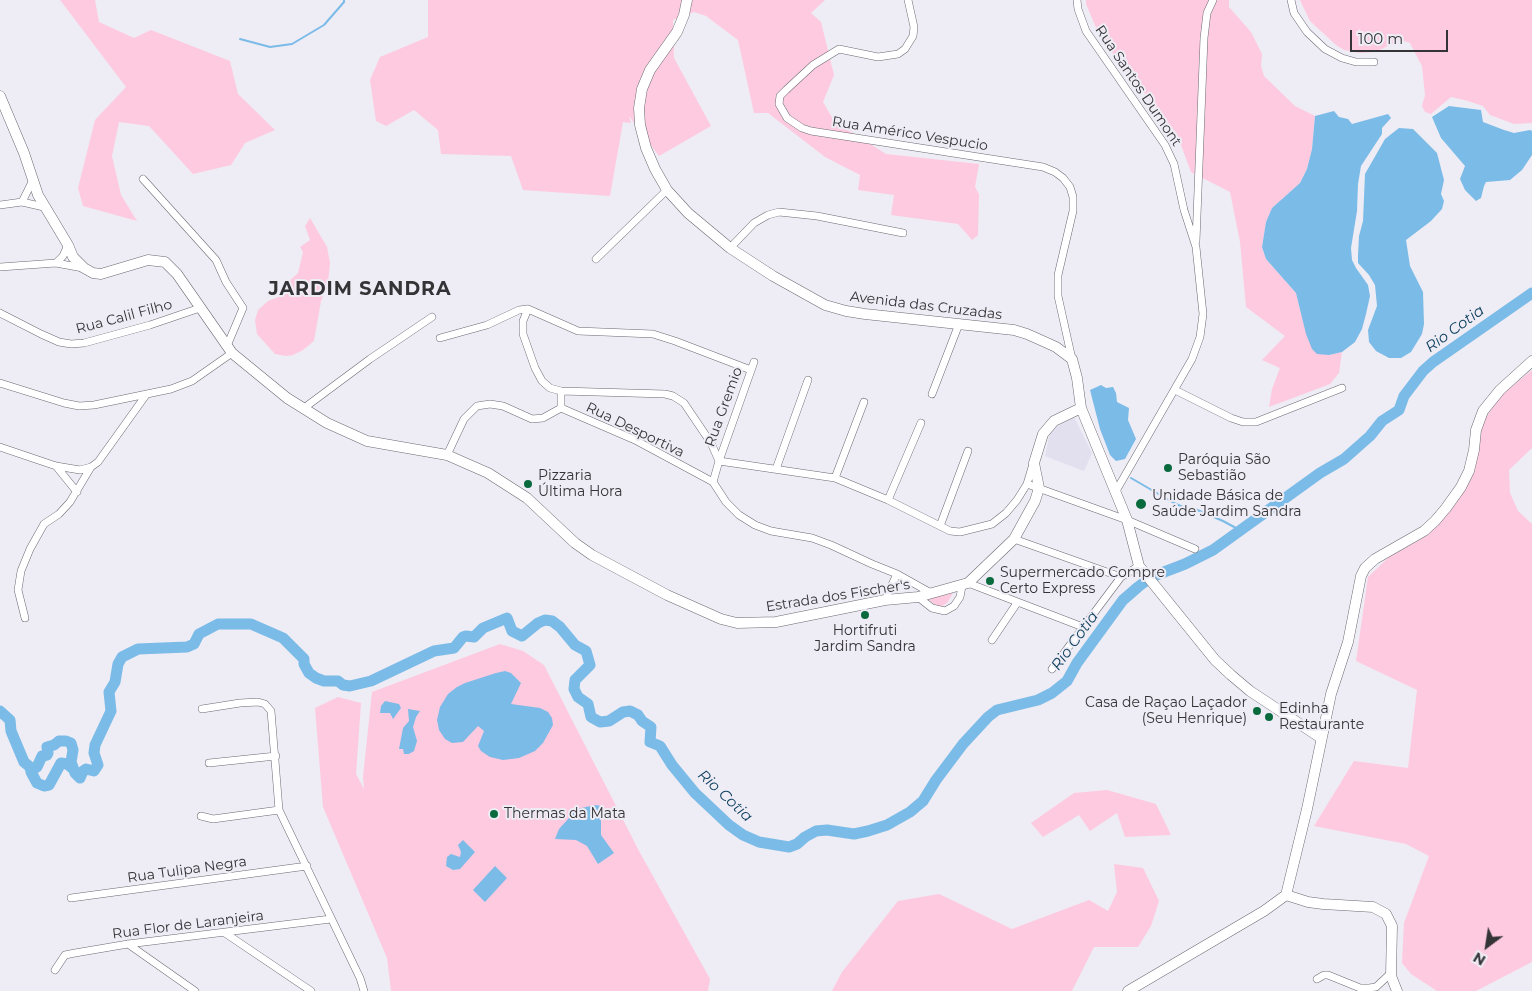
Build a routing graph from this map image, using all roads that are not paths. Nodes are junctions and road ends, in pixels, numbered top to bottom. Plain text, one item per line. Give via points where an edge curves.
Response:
1 (687, 0) edge
2 (908, 0) edge
3 (1077, 0) edge
4 (1214, 0) edge
5 (1291, 0) edge
6 (1374, 62) dead end
7 (0, 96) edge
8 (143, 179) dead end
9 (32, 182) junction
10 (667, 190) junction
11 (22, 202) junction
12 (0, 205) edge
13 (44, 206) junction
14 (903, 233) dead end
15 (68, 245) junction
16 (1196, 247) junction
17 (730, 248) junction
18 (596, 259) dead end
19 (56, 263) junction
20 (0, 267) edge
21 (84, 268) junction
22 (200, 308) junction
23 (528, 309) junction
24 (0, 313) edge
25 (432, 317) dead end
26 (959, 324) junction
27 (440, 338) dead end
28 (230, 349) junction
29 (1072, 359) junction
30 (1532, 361) edge
31 (754, 362) dead end
32 (751, 370) junction
33 (808, 380) dead end
34 (0, 383) edge
35 (1342, 388) dead end
36 (1175, 390) junction
37 (561, 391) junction
38 (932, 394) dead end
39 (146, 395) junction
40 (864, 402) dead end
41 (304, 408) junction
42 (561, 408) junction
43 (1081, 408) junction
44 (921, 423) dead end
45 (0, 447) edge
46 (968, 451) dead end
47 (447, 455) junction
48 (719, 461) junction
49 (1034, 463) junction
50 (56, 466) junction
51 (91, 467) junction
52 (776, 468) junction
53 (835, 478) junction
54 (713, 482) junction
55 (1027, 484) junction
56 (1039, 488) junction
57 (77, 492) junction
58 (1116, 492) junction
59 (888, 500) junction
60 (1127, 520) junction
61 (940, 526) junction
62 (1014, 539) junction
63 (1195, 549) dead end
64 (1142, 570) junction
65 (897, 574) junction
66 (1121, 577) junction
67 (965, 585) junction
68 (931, 593) junction
69 (918, 597) junction
70 (885, 600) junction
71 (1017, 603) junction
72 (25, 618) dead end
73 (1083, 627) junction
74 (992, 640) dead end
75 (1052, 668) dead end
76 (202, 709) dead end
77 (1321, 738) junction
78 (276, 756) junction
79 (209, 763) dead end
80 (279, 810) junction
81 (201, 816) dead end
82 (307, 866) junction
83 (1286, 895) junction
84 (71, 898) dead end
85 (331, 919) junction
86 (225, 933) junction
87 (128, 944) junction
88 (55, 970) dead end
89 (1391, 973) junction
90 (1317, 979) dead end
91 (195, 991) edge
92 (311, 991) edge
93 (364, 991) edge
94 (1128, 991) edge
95 (1398, 991) edge

1 - 10 street, Avenida das Cruzadas via 677,32 650,70 639,108 646,148
2 - 29 street, Rua Américo Vespucio via 914,26 913,36 905,49 898,54 878,57 839,49 790,85 780,96 779,104 788,118 811,131 1043,167 1063,178 1070,186 1073,211 1058,275 1058,296
3 - 16 street, Rua Santos Dumont via 1086,31 1165,145 1174,164
4 - 16 street via 1207,13 1204,38
5 - 6 street via 1294,13 1325,50 1356,62
7 - 9 street via 24,153
8 - 28 street via 216,260 243,308
9 - 11 street
9 - 13 street
10 - 17 street, Avenida das Cruzadas via 688,213
10 - 18 street
11 - 12 street
11 - 13 street
13 - 15 street
14 - 17 street via 779,212 754,223
15 - 19 street
15 - 21 street via 73,257
16 - 36 street, Rua Santos Dumont via 1203,314 1200,337
17 - 26 street, Avenida das Cruzadas via 826,305 865,314
19 - 20 street
19 - 21 street
21 - 22 street, Estrada dos Fischer's via 101,274 148,260 165,262
22 - 24 street, Rua Calil Filho via 150,325 71,344 59,342
22 - 28 street, Estrada dos Fischer's
23 - 27 street
23 - 32 street via 578,331 653,334
23 - 37 street via 523,321 523,334 535,368 542,382
25 - 41 street
26 - 29 street, Avenida das Cruzadas via 1027,334 1056,347
26 - 38 street
28 - 39 street via 192,381
28 - 41 street, Estrada dos Fischer's via 287,398
29 - 43 street
30 - 77 street via 1483,410 1469,471 1446,508 1424,531 1374,559 1361,576 1348,642
31 - 32 street, Rua Gremio
32 - 48 street, Rua Gremio
33 - 52 street
34 - 39 street via 80,406
35 - 36 street via 1256,422 1231,418
36 - 58 street, Rua Santos Dumont
37 - 42 street
37 - 48 street via 673,396 684,402
39 - 51 street via 98,462
40 - 53 street
41 - 47 street, Estrada dos Fischer's via 327,423 367,441
42 - 47 street via 543,418 532,419 503,406 477,406 464,419
42 - 54 street, Rua Desportiva via 635,440
43 - 49 street via 1047,427
43 - 58 street
44 - 59 street
45 - 50 street
46 - 61 street
47 - 70 street, Estrada dos Fischer's via 488,473 527,498 592,556 721,619 737,623 776,622
48 - 52 street
48 - 54 street, Rua Gremio
49 - 55 street
49 - 56 street
50 - 51 street via 80,470
50 - 57 street
51 - 57 street
52 - 53 street
53 - 59 street
54 - 65 street via 739,516 755,525 770,531 812,538
55 - 56 street
55 - 61 street via 1006,513 992,524 960,532
56 - 60 street
56 - 62 street
57 - 72 street via 65,508 41,528 25,561 18,590
58 - 60 street
59 - 61 street
60 - 63 street
60 - 64 street
62 - 66 street
62 - 67 street
64 - 66 street
64 - 77 street via 1231,676
65 - 68 street
65 - 70 street
66 - 73 street
67 - 68 street, Estrada dos Fischer's
67 - 69 street via 954,606 945,611 932,608
67 - 71 street
68 - 69 street, Estrada dos Fischer's
69 - 70 street, Estrada dos Fischer's
71 - 73 street
71 - 74 street
73 - 75 street
76 - 78 street via 240,703 265,704 273,714
77 - 83 street
78 - 79 street
78 - 80 street
80 - 81 street via 213,819
80 - 82 street
82 - 84 street, Rua Tulipa Negra
82 - 85 street
83 - 89 street via 1308,902 1368,906 1386,914 1392,926
83 - 94 street
85 - 86 street, Rua Flor de Laranjeira
85 - 93 street
86 - 87 street, Rua Flor de Laranjeira
86 - 92 street
87 - 88 street, Rua Flor de Laranjeira via 65,955
87 - 91 street
89 - 90 street via 1376,987 1369,988 1360,988 1328,975
89 - 95 street

